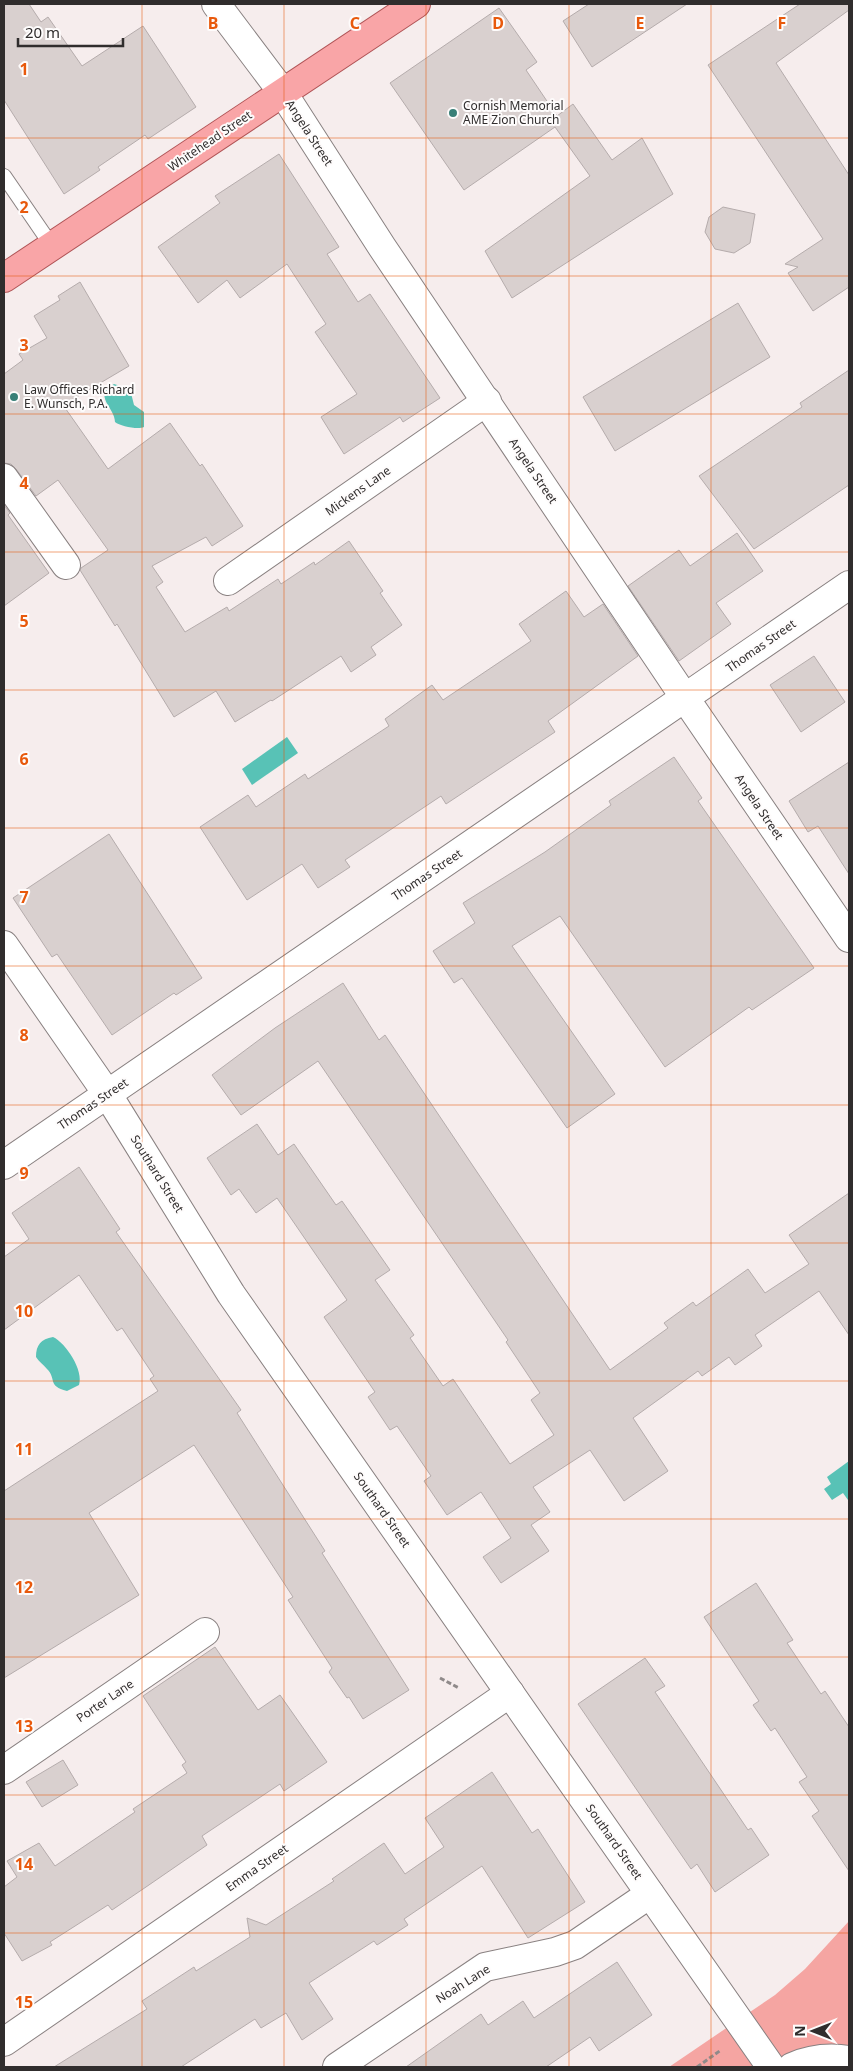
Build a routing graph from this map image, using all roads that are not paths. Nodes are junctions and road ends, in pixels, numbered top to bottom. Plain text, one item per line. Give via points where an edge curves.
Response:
1 (216, 4) edge
2 (416, 4) edge
3 (283, 93) junction
4 (4, 176) edge
5 (52, 246) junction
6 (4, 278) edge
7 (487, 401) junction
8 (4, 478) edge
9 (66, 565) dead end
10 (228, 581) dead end
11 (849, 585) edge
12 (685, 698) junction
13 (849, 938) edge
14 (4, 945) edge
15 (108, 1095) junction
16 (4, 1165) edge
17 (205, 1632) dead end
18 (510, 1694) junction
19 (4, 1770) edge
20 (650, 1894) junction
21 (4, 2042) edge
22 (849, 2060) edge
23 (337, 2067) edge
24 (771, 2067) edge
25 (792, 2067) edge

1 - 3 street, Angela Street
2 - 3 main road, Whitehead Street
3 - 5 main road, Whitehead Street
3 - 7 street, Angela Street via 382,247
4 - 5 lane
5 - 6 main road, Whitehead Street
7 - 10 street, Mickens Lane
7 - 12 street, Angela Street
8 - 9 street
11 - 12 street, Thomas Street
12 - 13 street, Angela Street
12 - 15 street, Thomas Street
14 - 15 street, Southard Street
15 - 16 street, Thomas Street
15 - 18 street, Southard Street via 231,1294
17 - 19 street, Porter Lane
18 - 20 street, Southard Street
18 - 21 street, Emma Street
20 - 23 street, Noah Lane via 575,1945 485,1967
20 - 24 street, Southard Street
22 - 25 street via 833,2058

